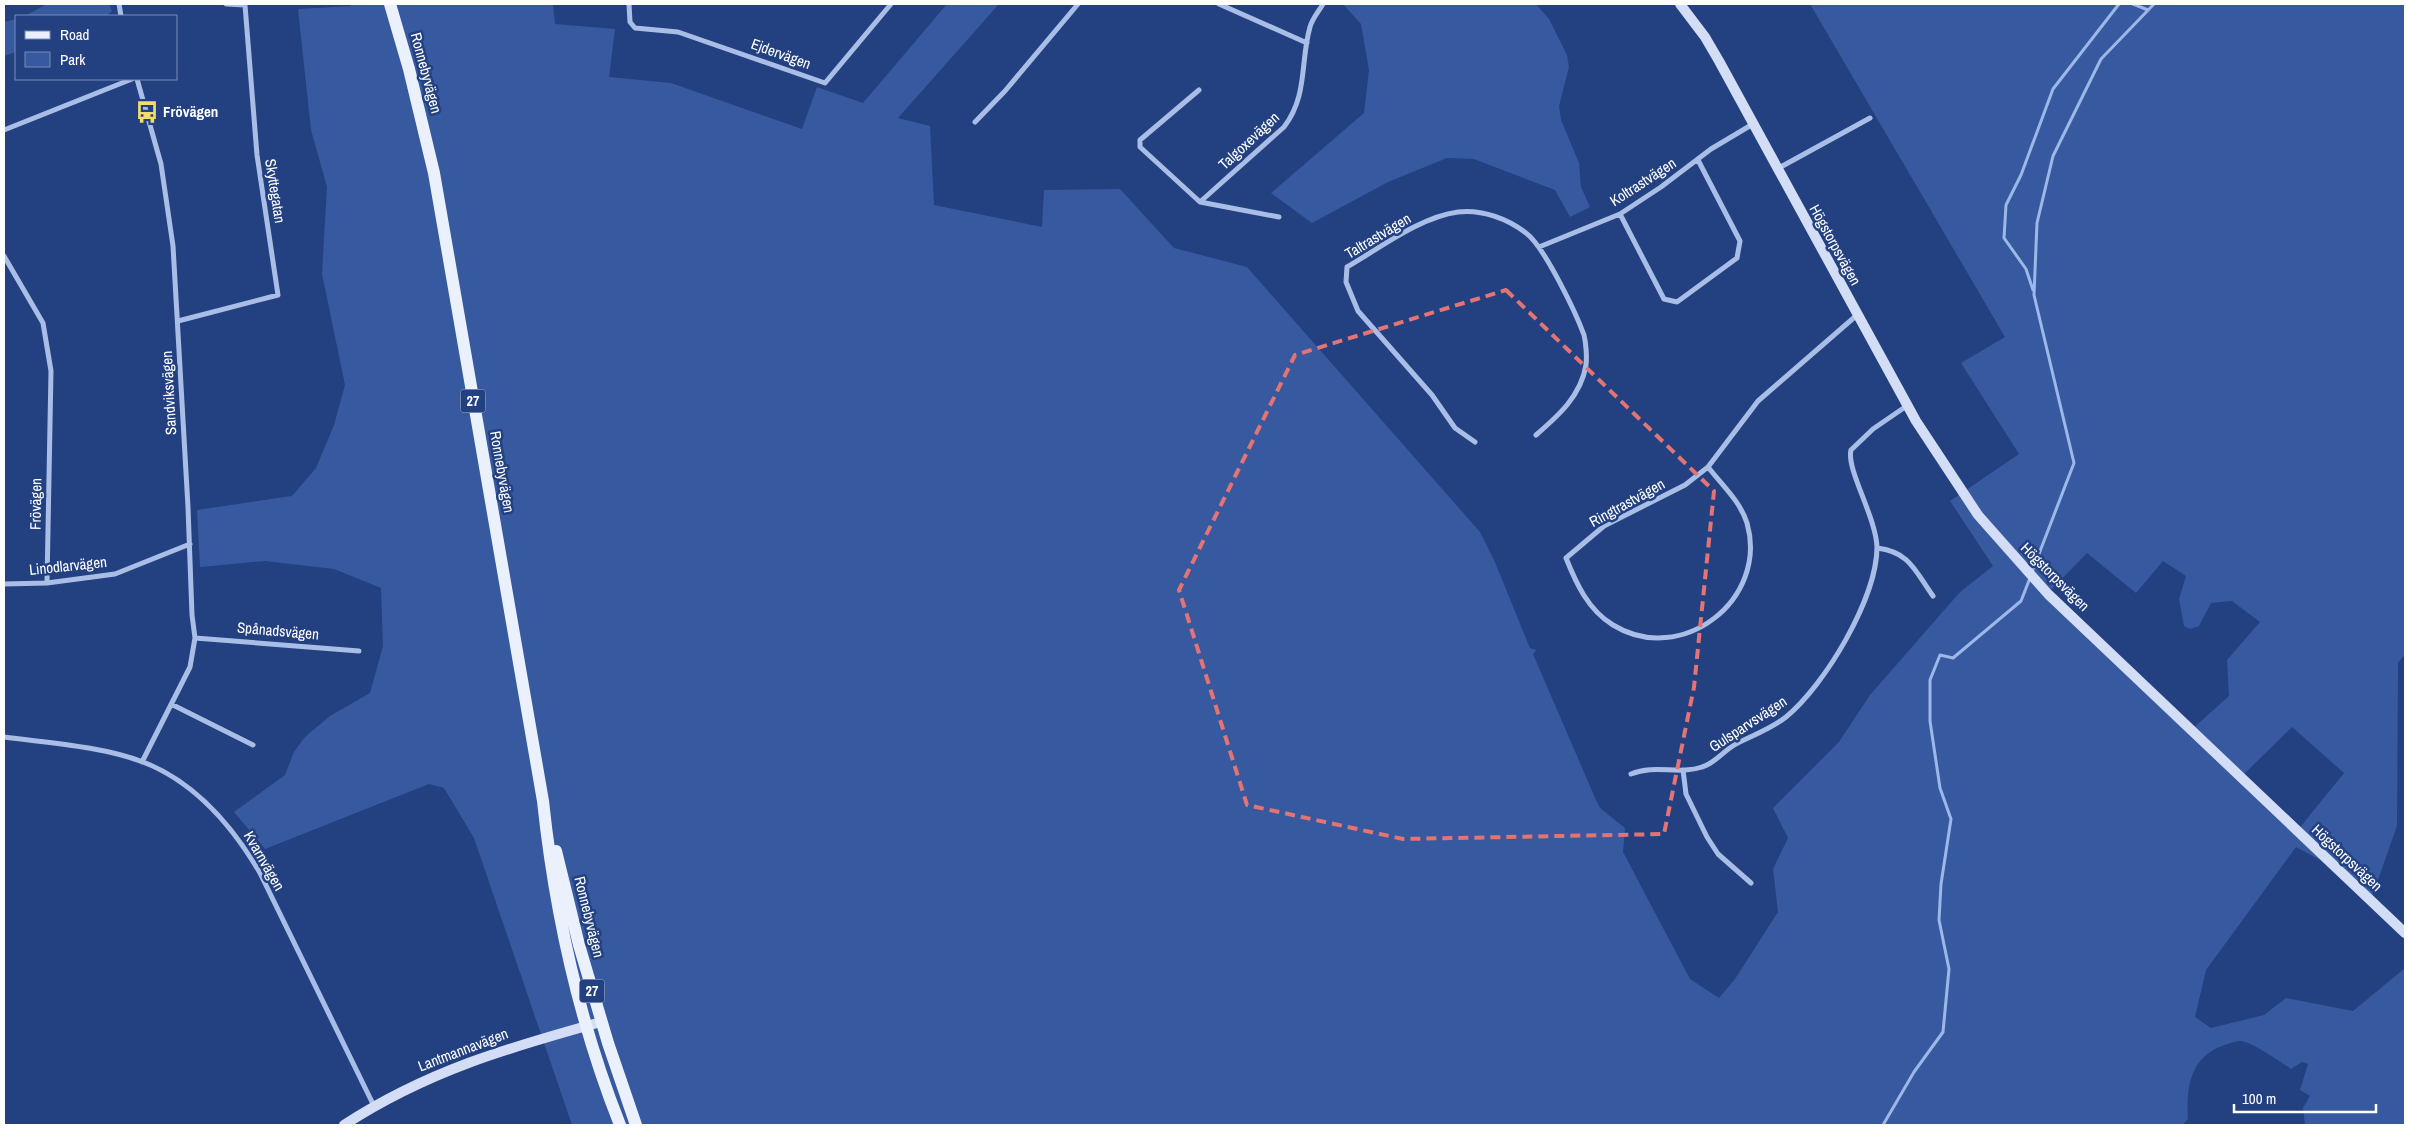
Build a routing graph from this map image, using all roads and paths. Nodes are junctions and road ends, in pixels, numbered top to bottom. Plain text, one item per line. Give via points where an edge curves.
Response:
1 (226, 4) edge
2 (390, 4) edge
3 (629, 4) edge
4 (891, 4) edge
5 (1078, 4) edge
6 (1219, 4) edge
7 (1323, 4) edge
8 (1680, 4) edge
9 (1307, 43) junction
10 (129, 80) edge
11 (137, 80) edge
12 (1199, 90) dead end
13 (1870, 118) dead end
14 (976, 122) dead end
15 (1753, 124) junction
16 (4, 130) edge
17 (1698, 160) junction
18 (1776, 169) junction
19 (1200, 202) junction
20 (1620, 214) junction
21 (1279, 217) dead end
22 (1539, 247) junction
23 (4, 256) edge
24 (1856, 315) junction
25 (178, 321) junction
26 (1908, 405) junction
27 (1536, 435) dead end
28 (1475, 442) dead end
29 (1708, 467) junction
30 (190, 544) junction
31 (1877, 548) junction
32 (47, 582) junction
33 (4, 584) edge
34 (1933, 596) dead end
35 (195, 638) junction
36 (359, 650) dead end
37 (173, 705) junction
38 (4, 736) edge
39 (252, 745) dead end
40 (142, 762) junction
41 (1684, 770) junction
42 (1632, 774) dead end
43 (543, 801) junction
44 (1751, 883) dead end
45 (2405, 933) edge
46 (601, 1022) junction
47 (584, 1027) junction
48 (374, 1106) junction
49 (344, 1125) edge
50 (620, 1125) edge
51 (636, 1125) edge

1 - 25 street, Skyttegatan via 245,5 257,155 278,295
2 - 43 main road, Ronnebyvägen / 27 via 434,173
3 - 4 street, Ejdervägen via 630,22 635,28 678,32 825,83
5 - 14 street
6 - 9 street
7 - 9 street, Talgoxevägen via 1310,25
8 - 15 street, Högstorpsvägen via 1705,37
9 - 19 street, Talgoxevägen via 1304,75 1294,114 1284,127
10 - 16 street
11 - 25 street, Sandviksvägen via 162,164 174,246
12 - 19 street via 1140,140 1140,147
13 - 18 street
15 - 17 street, Koltrastvägen
15 - 18 street, Högstorpsvägen
17 - 20 street, Koltrastvägen
17 - 20 street via 1740,242 1737,258 1677,302 1664,299
18 - 24 street, Högstorpsvägen
19 - 21 street
20 - 22 street, Koltrastvägen
22 - 27 street via 1585,337 1586,365 1578,390 1562,412
22 - 28 street, Taltrastvägen via 1511,224 1488,214 1460,212 1432,218 1347,267 1346,282 1358,311 1432,395 1455,428
23 - 32 street, Frövägen via 38,313 49,354
24 - 26 street, Högstorpsvägen
24 - 29 street, Ringtrastvägen via 1758,401
25 - 30 street, Sandviksvägen
26 - 31 street, Gulsparvsvägen via 1860,439 1850,450 1874,527
26 - 45 street, Högstorpsvägen via 1965,497 2021,565
29 - 29 street, Ringtrastvägen via 1685,485 1604,526 1566,558 1577,585 1594,609 1612,625 1633,634 1658,638 1682,636 1705,626 1724,611 1737,594 1750,554 1747,522 1731,494
30 - 32 street, Linodlarvägen via 115,574
30 - 35 street, Sandviksvägen
31 - 34 street via 1903,555
31 - 41 street, Gulsparvsvägen via 1864,600 1840,649 1814,690 1785,718 1766,730 1734,745 1702,768
32 - 33 street, Linodlarvägen
35 - 36 street, Spånadsvägen
35 - 37 street, Sandviksvägen via 190,667
37 - 39 street
37 - 40 street, Sandviksvägen
38 - 40 street, Kvarnvägen
40 - 48 street, Kvarnvägen via 190,790 243,844
41 - 42 street, Gulsparvsvägen via 1650,769
41 - 44 street via 1686,794 1707,837 1718,854
43 - 46 main road, Ronnebyvägen / 27
43 - 47 main road, Ronnebyvägen / 27 via 559,912
46 - 47 street, Lantmannavägen
46 - 51 main road, Ronnebyvägen / 27
47 - 48 street, Lantmannavägen via 480,1058
47 - 50 main road, Ronnebyvägen / 27
48 - 49 street, Lantmannavägen

